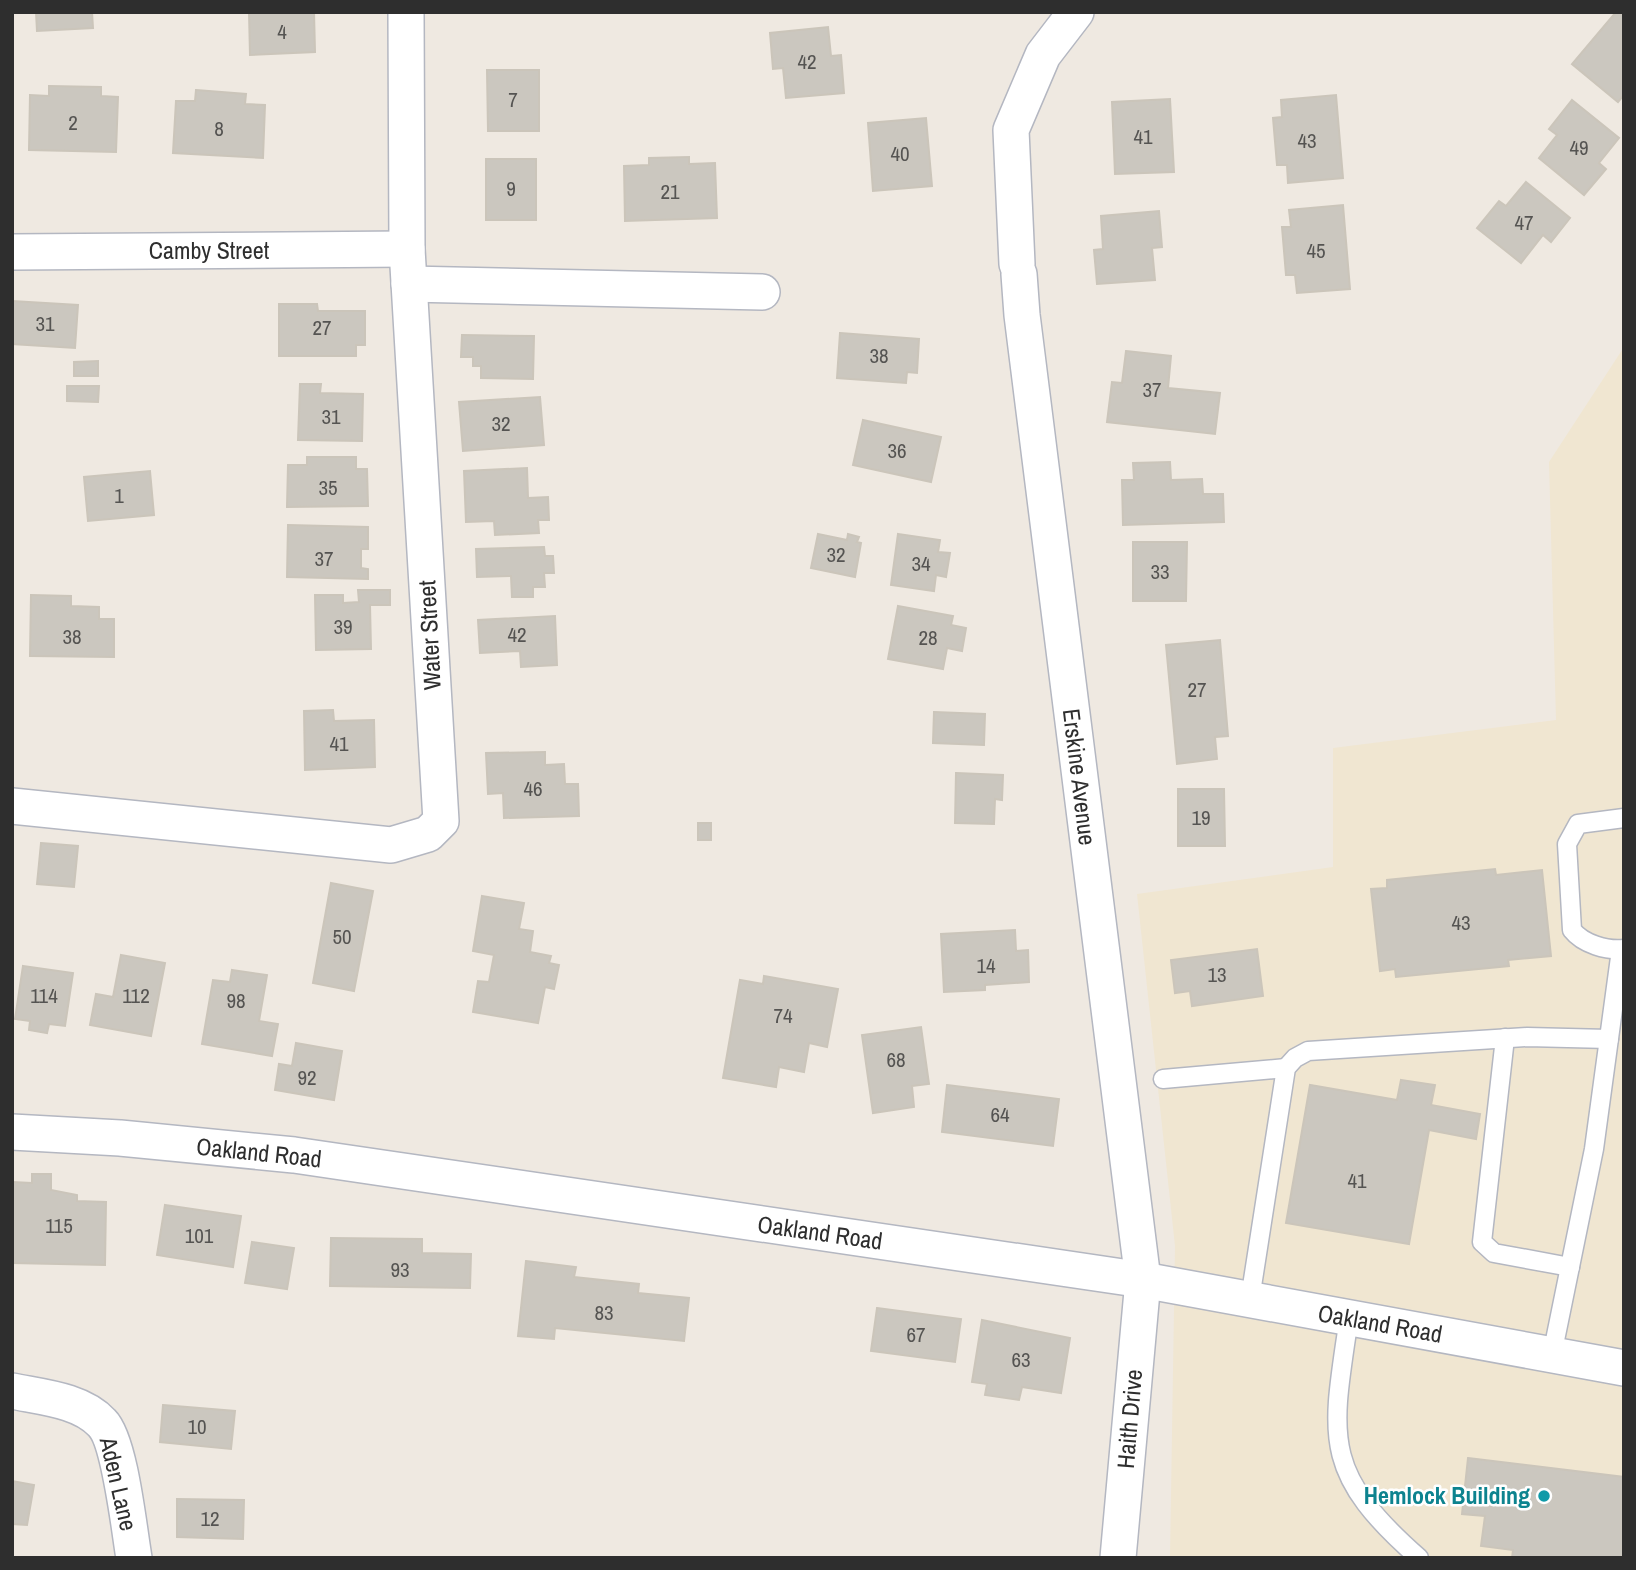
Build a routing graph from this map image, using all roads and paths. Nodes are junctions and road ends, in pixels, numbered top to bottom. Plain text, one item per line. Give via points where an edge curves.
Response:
1 (406, 12) edge
2 (1076, 12) edge
3 (407, 249) junction
4 (12, 252) edge
5 (409, 284) junction
6 (762, 292) dead end
7 (12, 806) edge
8 (1624, 818) edge
9 (1623, 949) edge
10 (1505, 1038) junction
11 (1609, 1039) junction
12 (1286, 1068) junction
13 (1163, 1079) dead end
14 (12, 1132) edge
15 (1570, 1267) junction
16 (1143, 1280) junction
17 (1250, 1299) junction
18 (1349, 1318) junction
19 (1552, 1355) junction
20 (1624, 1368) edge
21 (12, 1391) edge
22 (134, 1558) edge
23 (1118, 1558) edge
24 (1419, 1558) edge

1 - 3 street, Water Street
2 - 16 street, Erskine Avenue via 1043,54 1011,131 1012,201 1023,329
3 - 4 street, Camby Street
3 - 5 street, Water Street
5 - 6 street
5 - 7 street, Water Street via 441,821 428,834 391,845
8 - 9 lane via 1578,824 1567,844 1572,930 1595,945
9 - 11 lane
10 - 11 lane
10 - 12 lane via 1308,1051
10 - 15 lane via 1482,1242 1493,1253
11 - 15 lane via 1594,1149
12 - 13 lane
12 - 17 lane
14 - 16 street, Oakland Road via 294,1156
15 - 19 lane
16 - 17 street, Oakland Road
16 - 23 street, Haith Drive
17 - 18 street, Oakland Road
18 - 19 street, Oakland Road
18 - 24 lane via 1336,1401 1336,1445 1350,1480 1380,1524
19 - 20 street, Oakland Road
21 - 22 street, Aden Lane via 76,1405 103,1423 113,1444

